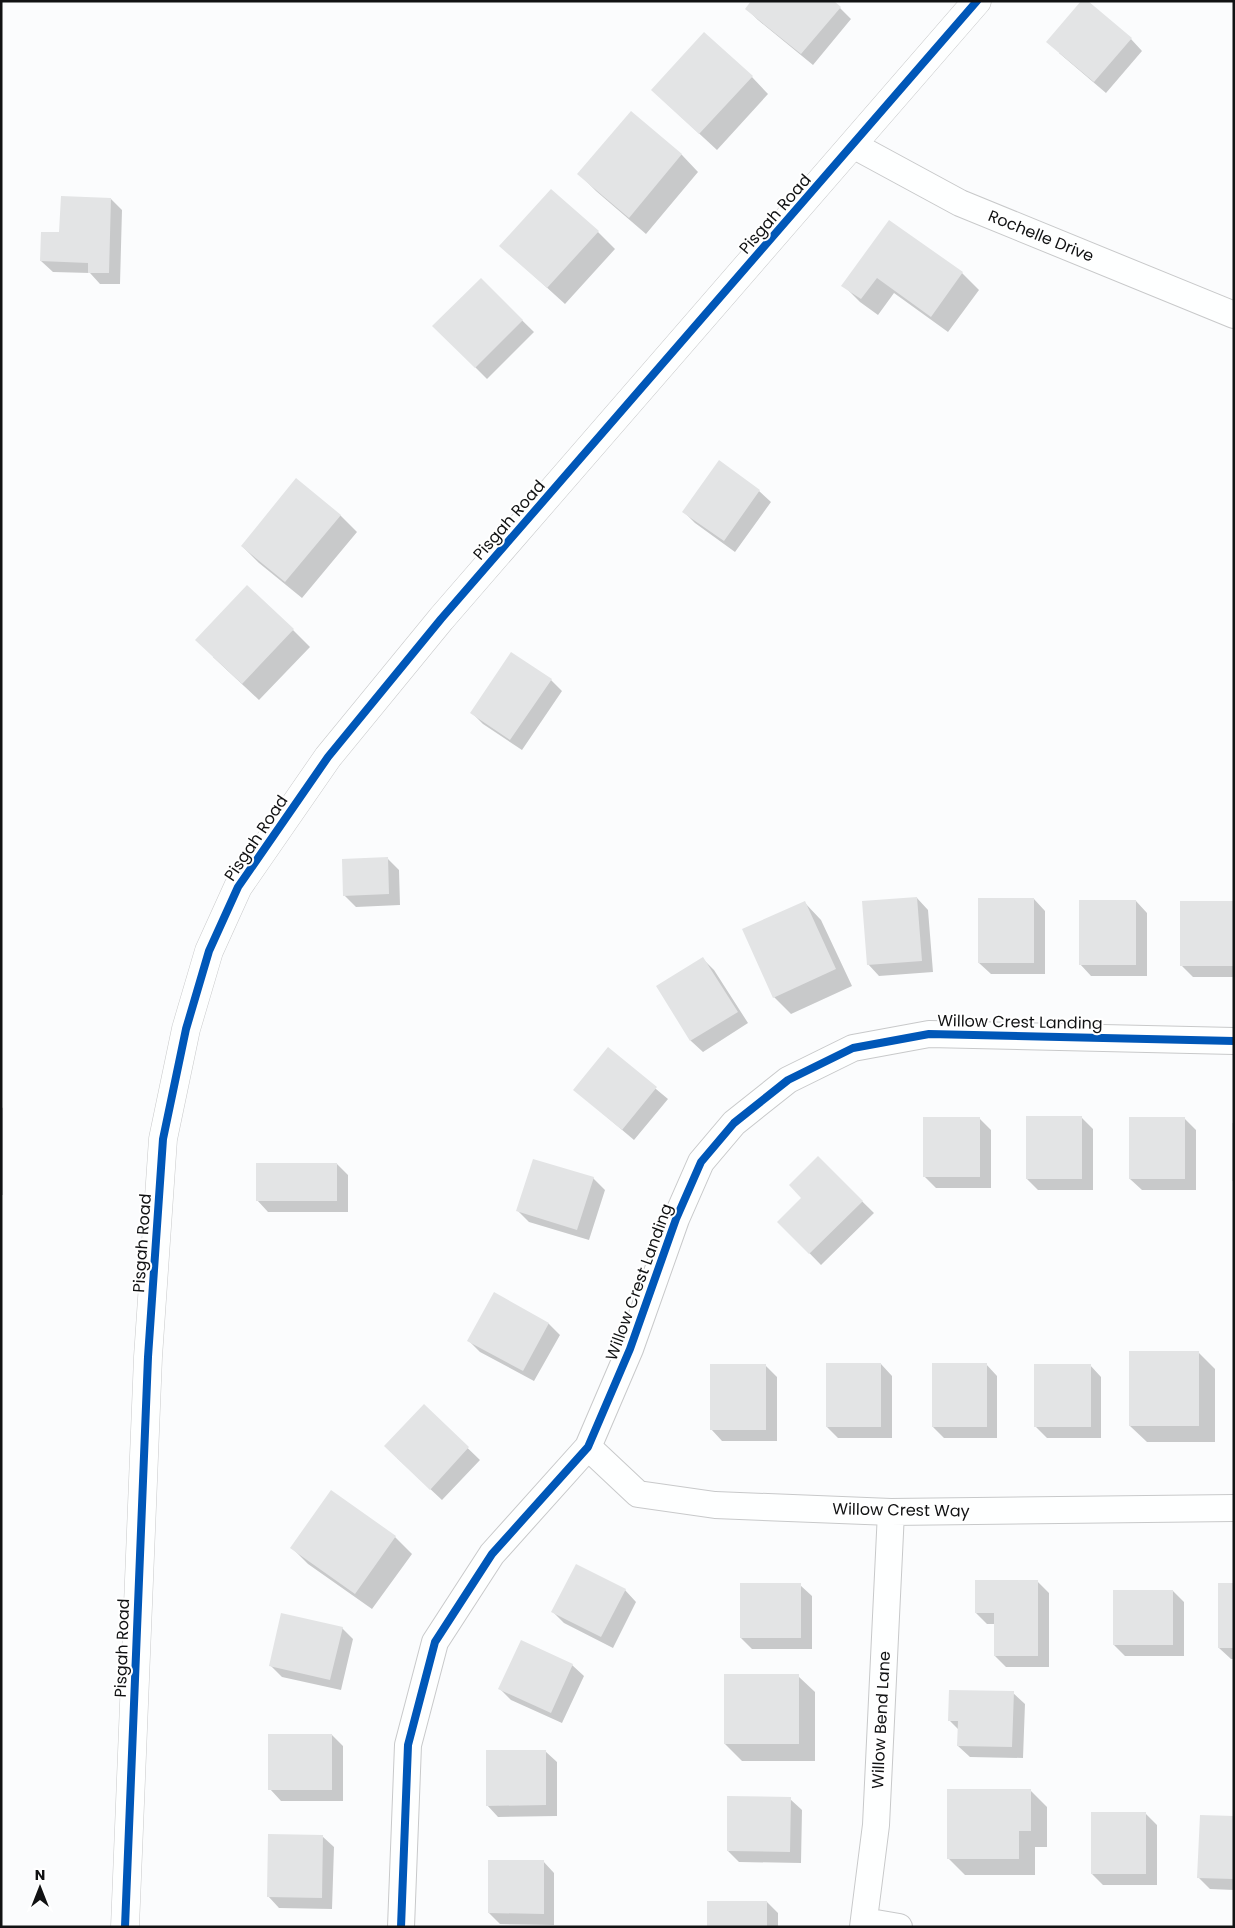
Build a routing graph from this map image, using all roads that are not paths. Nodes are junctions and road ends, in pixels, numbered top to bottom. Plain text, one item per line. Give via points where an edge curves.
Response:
1 (977, 1) edge
2 (854, 145) junction
3 (1234, 314) edge
4 (1234, 1041) edge
5 (588, 1448) junction
6 (1234, 1508) edge
7 (891, 1512) junction
8 (864, 1924) edge
9 (125, 1927) edge
10 (401, 1927) edge
11 (899, 1927) edge

1 - 2 street, Pisgah Road
2 - 3 street, Rochelle Drive via 960,203
2 - 9 street, Pisgah Road via 441,619 328,757 238,887 209,950 186,1029 163,1139 148,1357
4 - 5 street, Willow Crest Landing via 929,1034 853,1048 788,1080 734,1123 701,1162 676,1218 630,1348
5 - 7 street, Willow Crest Way via 638,1494 715,1505
5 - 10 street, Willow Crest Landing via 492,1554 435,1642 408,1746
6 - 7 street, Willow Crest Way
7 - 8 street, Willow Bend Lane via 876,1825
8 - 11 street

